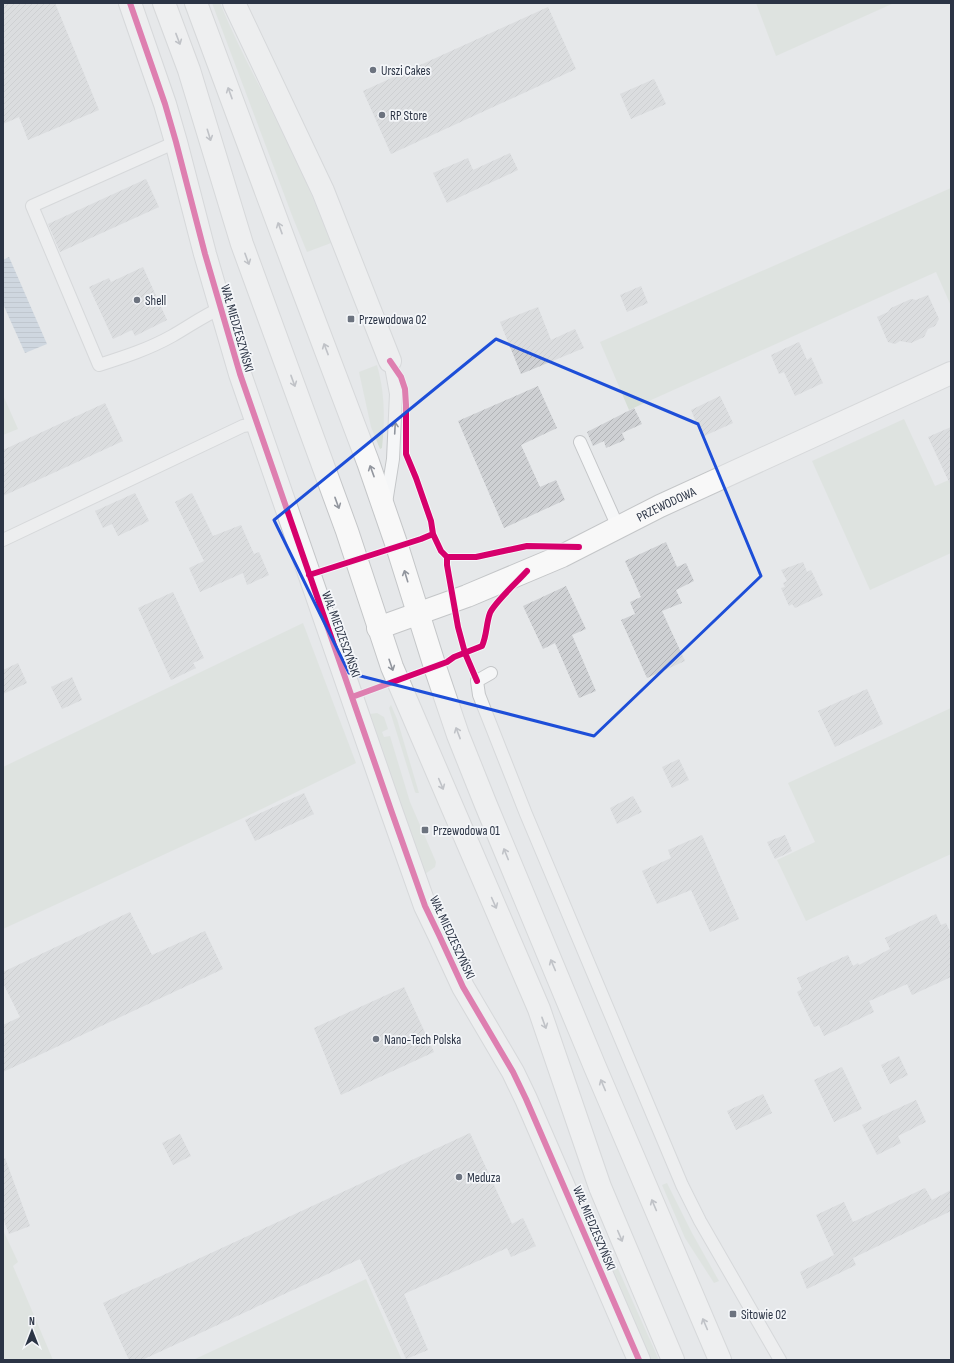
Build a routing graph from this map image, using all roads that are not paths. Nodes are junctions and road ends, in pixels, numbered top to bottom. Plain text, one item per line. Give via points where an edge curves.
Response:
1 (130, 3) edge
2 (164, 3) edge
3 (196, 3) edge
4 (234, 3) edge
5 (176, 142) junction
6 (220, 308) junction
7 (390, 361) joint
8 (951, 373) edge
9 (257, 424) junction
10 (580, 442) dead end
11 (385, 508) junction
12 (618, 527) junction
13 (3, 540) edge
14 (418, 614) junction
15 (378, 628) junction
16 (492, 673) dead end
17 (639, 1360) edge
18 (673, 1360) edge
19 (720, 1360) edge
20 (780, 1360) edge

1 - 5 street, WAŁ MIEDZESZYŃSKI
2 -> 15 main road, WAŁ MIEDZESZYŃSKI via 187,64 242,244 344,523
11 -> 3 main road
4 - 7 street via 323,191
5 - 6 street, WAŁ MIEDZESZYŃSKI
5 - 6 lane via 32,206 99,365 137,354
6 - 9 street, WAŁ MIEDZESZYŃSKI
11 -> 7 lane via 393,459 396,394
8 - 12 main road, PRZEWODOWA
9 - 13 lane via 243,426
9 - 17 street, WAŁ MIEDZESZYŃSKI via 390,810 426,906 463,987 526,1099
10 - 12 lane
14 -> 11 main road
12 - 14 main road, PRZEWODOWA via 562,556
14 - 15 main road, PRZEWODOWA
19 -> 14 main road via 486,805 448,707
15 -> 18 main road, WAŁ MIEDZESZYŃSKI via 407,705 538,1009 600,1187
16 - 20 lane via 477,682 479,695 526,814 682,1185

